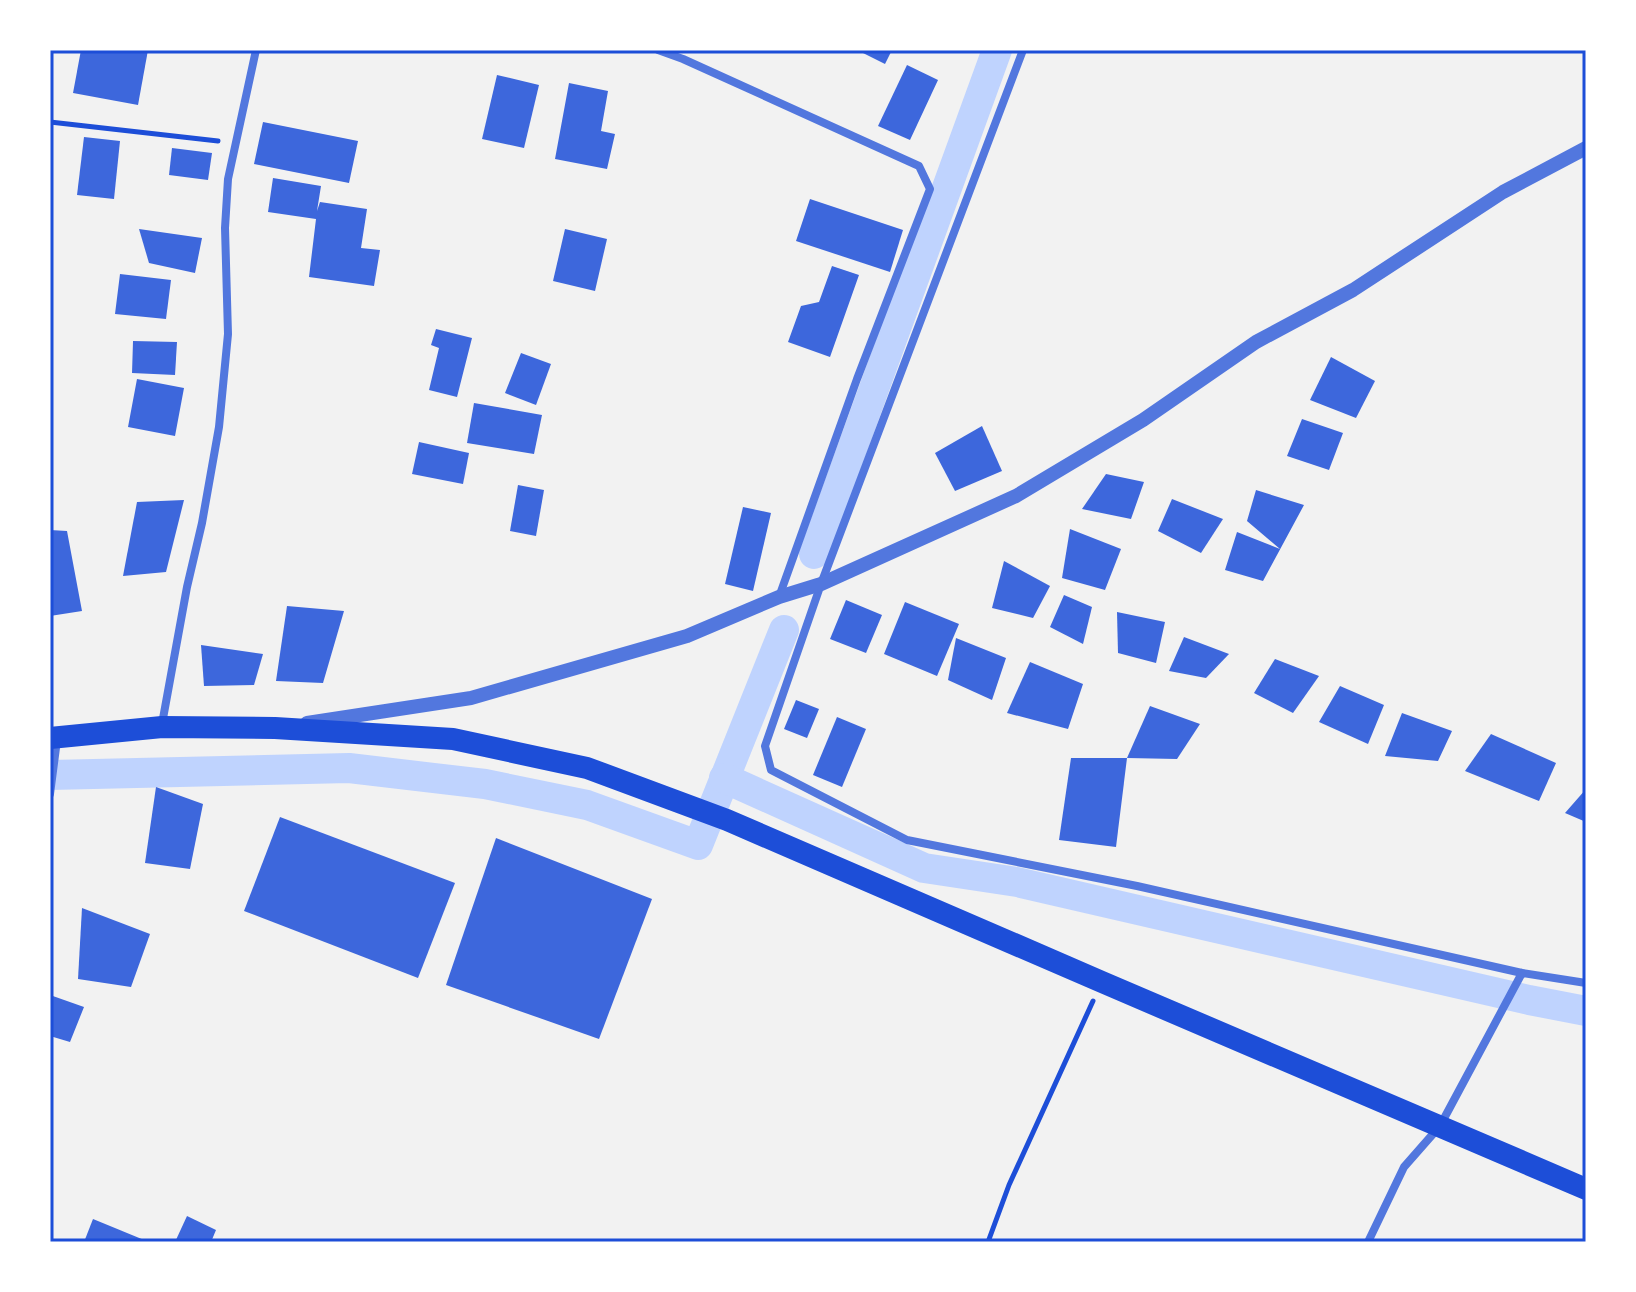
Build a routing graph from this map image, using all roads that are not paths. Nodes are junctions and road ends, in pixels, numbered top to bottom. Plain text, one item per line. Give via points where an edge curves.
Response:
1 (256, 50) edge
2 (658, 50) edge
3 (1023, 50) edge
4 (1586, 148) edge
5 (821, 584) junction
6 (779, 597) junction
7 (162, 727) junction
8 (275, 728) junction
9 (54, 745) edge
10 (51, 793) edge
11 (1522, 973) junction
12 (1586, 983) edge
13 (1440, 1126) junction
14 (1586, 1189) edge
15 (1368, 1242) edge

1 - 7 street via 228,179 228,334 219,427
2 - 6 street via 919,166 930,189
3 - 5 street
4 - 5 street via 1503,192 1353,290 1256,342 1143,420 1016,496
5 - 6 street
5 - 11 street via 765,746 771,770 907,840
6 - 8 street via 687,636 471,698
7 - 8 highway
7 - 9 highway
8 - 13 highway via 453,739 587,768 727,820
9 - 10 street
11 - 12 street
11 - 13 street
13 - 14 highway
13 - 15 street via 1404,1167

